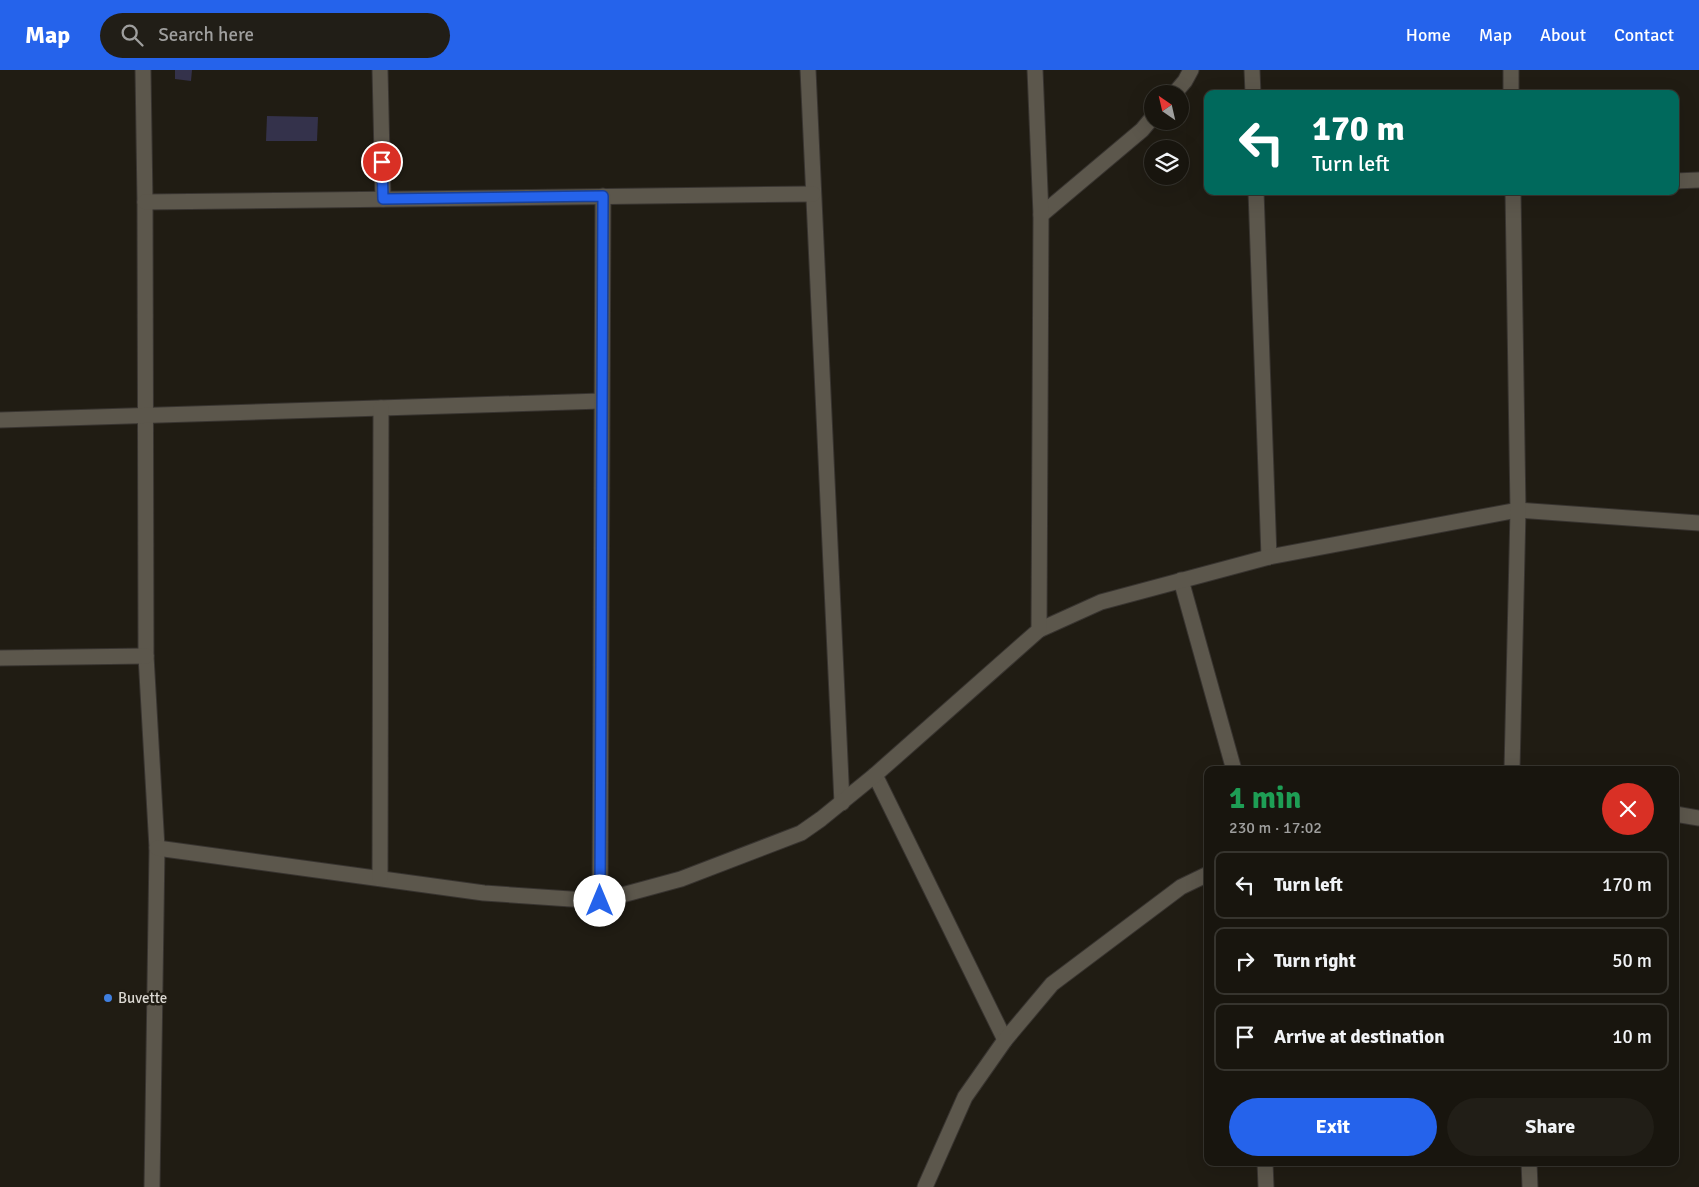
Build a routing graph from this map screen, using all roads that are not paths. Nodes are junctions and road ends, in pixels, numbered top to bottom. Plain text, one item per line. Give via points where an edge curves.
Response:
1 (143, 70) edge
2 (380, 70) edge
3 (808, 70) edge
4 (1035, 70) edge
5 (1191, 70) edge
6 (1252, 70) edge
7 (1511, 70) edge
8 (1182, 85) edge
9 (1253, 90) edge
10 (1511, 90) edge
11 (1144, 128) edge
12 (1699, 180) edge
13 (1679, 181) edge
14 (812, 194) junction
15 (1256, 195) edge
16 (1513, 195) edge
17 (603, 196) junction
18 (383, 199) junction
19 (145, 202) junction
20 (1042, 215) junction
21 (601, 401) junction
22 (381, 408) junction
23 (145, 416) junction
24 (0, 420) edge
25 (1518, 510) junction
26 (1699, 523) edge
27 (1269, 557) junction
28 (1181, 580) junction
29 (1039, 630) junction
30 (146, 656) junction
31 (0, 658) edge
32 (1233, 766) edge
33 (1512, 766) edge
34 (875, 775) junction
35 (842, 803) junction
36 (1679, 815) edge
37 (1699, 818) edge
38 (157, 848) junction
39 (1204, 876) edge
40 (380, 878) junction
41 (600, 901) junction
42 (1005, 1040) junction
43 (1265, 1166) edge
44 (1529, 1166) edge
45 (152, 1187) edge
46 (925, 1187) edge
47 (1266, 1187) edge
48 (1530, 1187) edge

1 - 19 street
2 - 18 street
3 - 14 street
4 - 20 street
5 - 8 street
6 - 9 street
7 - 10 street
11 - 20 street
12 - 13 street
14 - 17 street
14 - 35 street
15 - 27 street
16 - 25 street
17 - 18 street
17 - 21 street
18 - 19 street
19 - 23 street
20 - 29 street
21 - 22 street
21 - 41 street
22 - 23 street
22 - 40 street
23 - 24 street
23 - 30 street
25 - 26 street
25 - 27 street
25 - 33 street
27 - 28 street
28 - 29 street via 1101,602
28 - 32 street
29 - 34 street
30 - 31 street
30 - 38 street
34 - 35 street
34 - 42 street
35 - 41 street via 802,833 681,879
36 - 37 street
38 - 40 street
38 - 45 street
39 - 42 street via 1181,887 1052,984
40 - 41 street via 484,893
42 - 46 street via 965,1097
43 - 47 street
44 - 48 street

